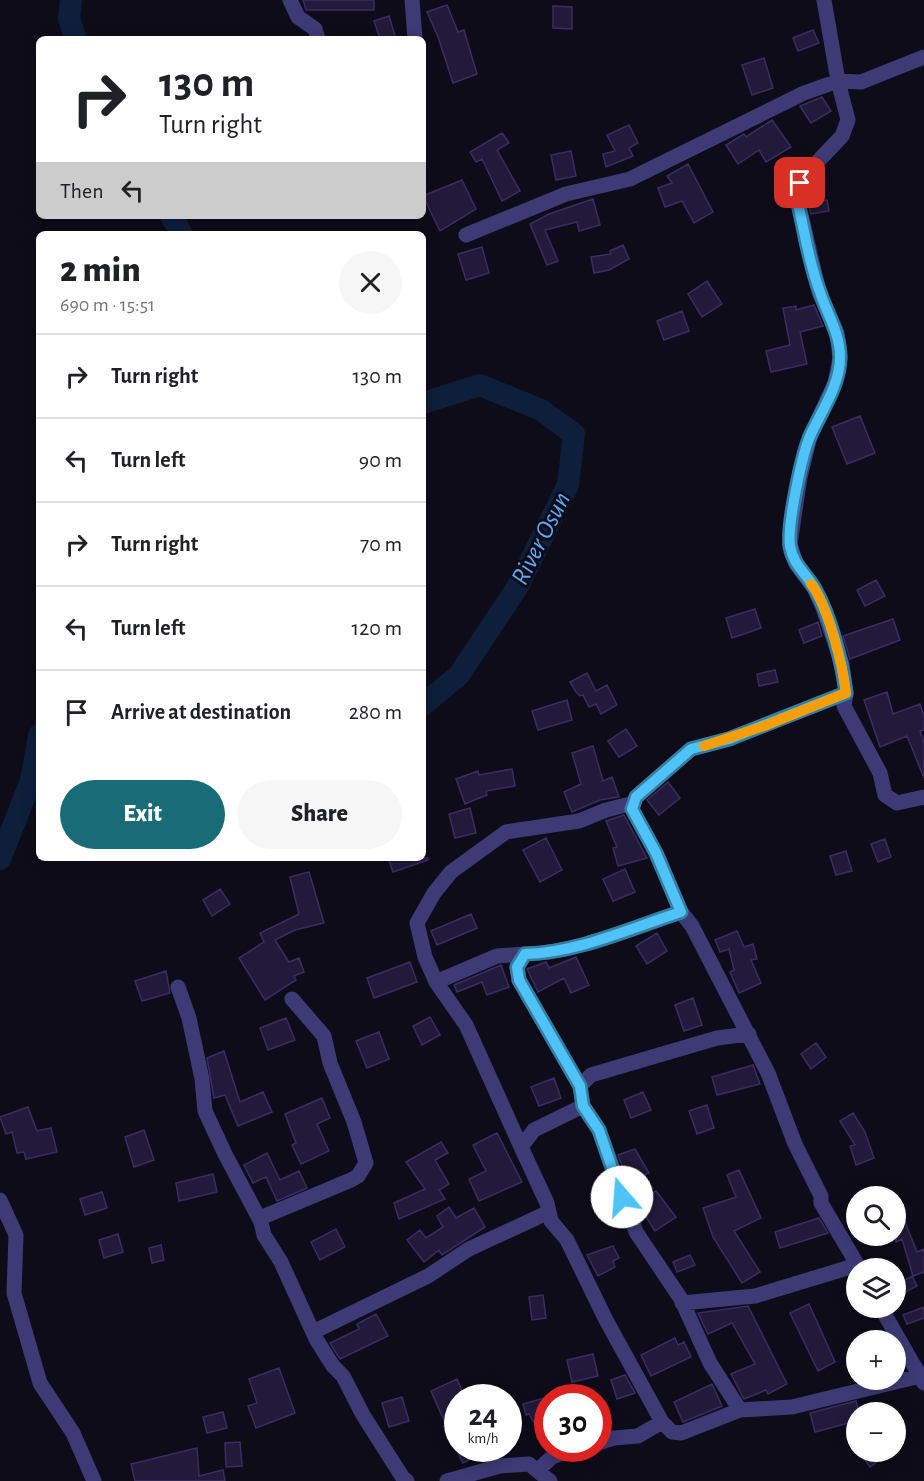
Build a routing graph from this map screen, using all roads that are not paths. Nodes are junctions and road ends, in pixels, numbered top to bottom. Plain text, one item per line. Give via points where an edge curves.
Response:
1 (290, 0) edge
2 (412, 0) edge
3 (824, 0) edge
4 (317, 36) edge
5 (415, 36) edge
6 (924, 57) edge
7 (838, 81) junction
8 (466, 235) dead end
9 (846, 693) junction
10 (924, 797) edge
11 (634, 803) junction
12 (681, 912) junction
13 (525, 954) junction
14 (436, 982) junction
15 (178, 987) dead end
16 (292, 999) dead end
17 (749, 1034) junction
18 (580, 1086) junction
19 (583, 1106) junction
20 (521, 1147) junction
21 (0, 1200) edge
22 (549, 1212) junction
23 (261, 1221) junction
24 (854, 1258) edge
25 (846, 1271) edge
26 (682, 1303) junction
27 (887, 1318) edge
28 (313, 1332) junction
29 (922, 1378) edge
30 (740, 1410) junction
31 (662, 1422) junction
32 (612, 1439) edge
33 (550, 1462) edge
34 (544, 1476) edge
35 (94, 1481) edge
36 (407, 1481) edge
37 (447, 1481) edge

1 - 4 street via 298,17 315,29
2 - 5 street
3 - 7 street
6 - 7 street via 861,82
7 - 8 street via 804,93 630,179 566,194
7 - 9 street via 849,120 847,128 804,176 796,193 819,291 837,333 840,358 835,383 810,437 790,544 796,564 823,608 842,664
9 - 10 street via 844,706 880,773 885,795 897,803
9 - 11 street via 729,739 691,749 657,776
11 - 12 street via 632,809
11 - 14 street via 579,821 506,832 451,872 417,923
12 - 13 street via 544,954
12 - 17 street
13 - 14 street via 497,956
13 - 18 street via 517,967 519,980
14 - 20 street via 466,1025
15 - 23 street via 189,1018 205,1111
16 - 23 street via 324,1036 366,1163 351,1180 273,1211
17 - 18 street via 717,1038 591,1075
17 - 24 street via 821,1203
18 - 19 street
19 - 20 street via 534,1130
19 - 26 street via 599,1130 636,1232
20 - 22 street
21 - 35 street via 16,1234 14,1293 40,1383 73,1433
22 - 28 street via 469,1249 428,1276
22 - 31 street
23 - 28 street via 264,1235
25 - 26 street via 755,1296
26 - 30 street via 710,1363
27 - 29 street
28 - 36 street
29 - 30 street via 792,1407
30 - 31 street via 681,1433 672,1432
31 - 32 street via 638,1436
33 - 34 street
34 - 37 street via 529,1464 500,1466

